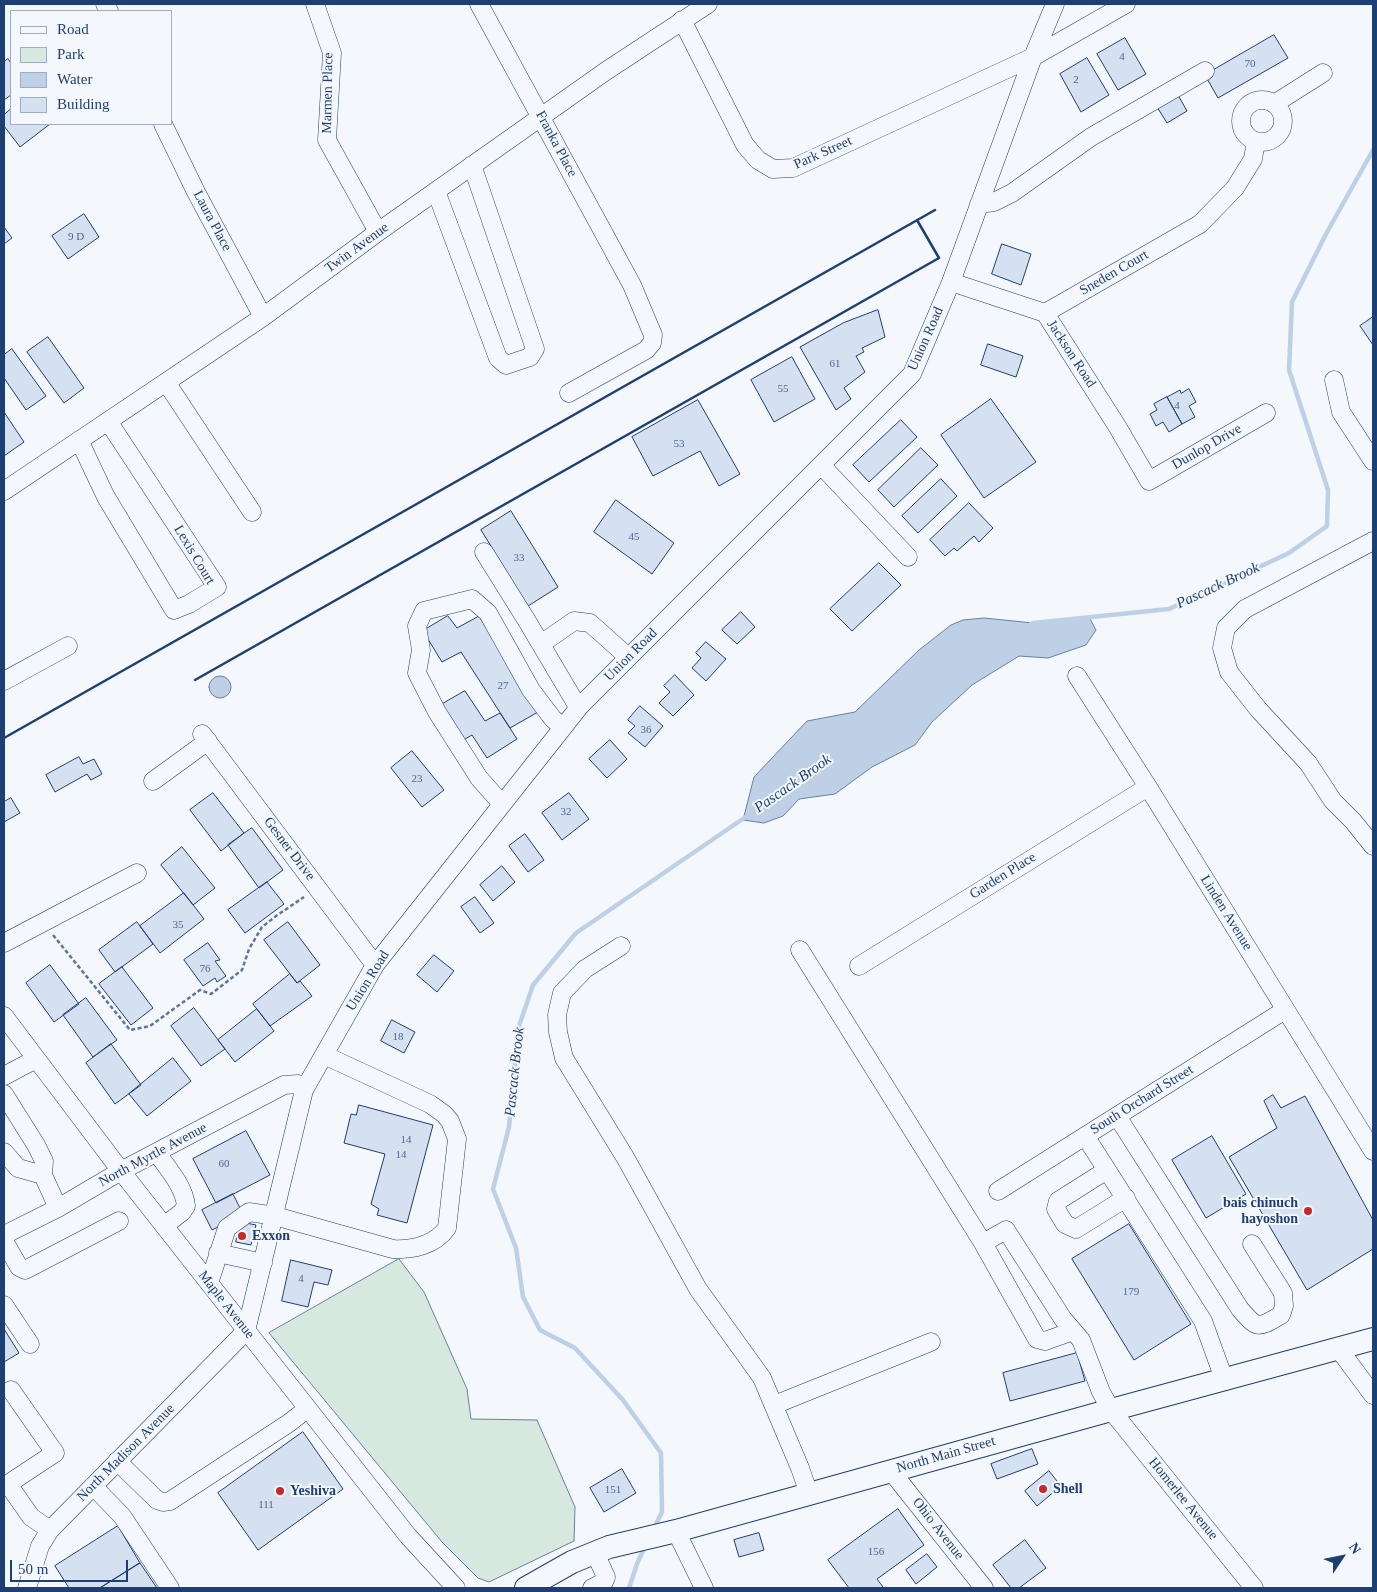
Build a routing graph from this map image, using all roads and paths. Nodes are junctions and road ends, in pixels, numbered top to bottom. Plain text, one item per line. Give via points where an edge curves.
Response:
1 (316, 4) edge
2 (479, 4) edge
3 (708, 4) edge
4 (1055, 4) edge
5 (1126, 4) edge
6 (682, 20) junction
7 (1033, 56) junction
8 (1205, 71) dead end
9 (1323, 73) dead end
10 (1274, 104) junction
11 (541, 117) junction
12 (163, 125) edge
13 (1256, 141) junction
14 (472, 165) junction
15 (436, 191) junction
16 (979, 204) junction
17 (378, 232) junction
18 (950, 282) junction
19 (1045, 313) junction
20 (263, 316) junction
21 (1334, 380) dead end
22 (166, 382) junction
23 (568, 393) dead end
24 (1266, 414) dead end
25 (108, 421) junction
26 (79, 440) junction
27 (1373, 461) edge
28 (821, 465) junction
29 (1149, 481) joint
30 (4, 491) edge
31 (252, 512) dead end
32 (1373, 541) edge
33 (484, 552) dead end
34 (908, 557) dead end
35 (541, 644) junction
36 (68, 646) dead end
37 (628, 657) junction
38 (1077, 676) dead end
39 (4, 681) edge
40 (578, 707) junction
41 (563, 727) junction
42 (153, 781) dead end
43 (1148, 787) junction
44 (502, 804) junction
45 (1373, 846) edge
46 (137, 873) dead end
47 (318, 889) junction
48 (44, 922) junction
49 (4, 943) edge
50 (621, 946) dead end
51 (800, 950) dead end
52 (375, 965) junction
53 (859, 966) dead end
54 (1285, 1010) junction
55 (4, 1016) edge
56 (324, 1056) junction
57 (36, 1059) junction
58 (4, 1076) edge
59 (305, 1087) junction
60 (4, 1094) edge
61 (1117, 1116) junction
62 (1085, 1136) junction
63 (1373, 1151) edge
64 (4, 1152) edge
65 (157, 1153) junction
66 (1107, 1170) junction
67 (121, 1171) junction
68 (43, 1175) junction
69 (998, 1191) dead end
70 (1126, 1198) junction
71 (58, 1208) junction
72 (275, 1216) junction
73 (119, 1221) dead end
74 (164, 1226) junction
75 (4, 1236) edge
76 (4, 1241) edge
77 (983, 1243) junction
78 (1252, 1244) dead end
79 (218, 1253) junction
80 (263, 1264) junction
81 (209, 1283) junction
82 (4, 1305) edge
83 (246, 1331) junction
84 (1073, 1331) junction
85 (1373, 1339) edge
86 (931, 1342) dead end
87 (30, 1344) dead end
88 (1338, 1348) junction
89 (1224, 1379) junction
90 (11, 1390) dead end
91 (1373, 1395) edge
92 (774, 1405) junction
93 (308, 1409) junction
94 (1111, 1410) junction
95 (117, 1462) junction
96 (891, 1471) junction
97 (6, 1484) edge
98 (93, 1486) junction
99 (809, 1494) junction
100 (50, 1530) junction
101 (669, 1533) junction
102 (595, 1553) junction
103 (534, 1586) edge
104 (27, 1588) edge
105 (170, 1588) edge
106 (456, 1588) edge
107 (592, 1588) edge
108 (704, 1588) edge
109 (984, 1588) edge
110 (1254, 1588) edge

1 - 17 street, Marmen Place via 332,53 327,140
2 - 11 street, Franka Place
3 - 6 street, Twin Avenue
4 - 7 street, Union Road
5 - 7 street, Park Street
6 - 7 street, Park Street via 745,145 758,160 773,169 793,168
6 - 11 street, Twin Avenue
7 - 16 street, Union Road
8 - 16 street via 1091,136 1012,193 994,202
9 - 10 street
10 - 13 street via 1282,114 1279,132 1269,140
10 - 13 street via 1261,100 1253,102 1243,112 1242,126
11 - 14 street, Twin Avenue
11 - 23 street, Franka Place via 632,285 652,335 652,343 646,350
12 - 20 street, Laura Place
13 - 19 street, Sneden Court via 1253,159 1235,188 1200,224
14 - 15 street, Twin Avenue
14 - 15 street via 535,349 530,357 506,365 498,358
15 - 17 street, Twin Avenue
16 - 18 street, Union Road
17 - 20 street, Twin Avenue
18 - 19 street, Jackson Road
18 - 28 street, Union Road via 912,374
19 - 29 street, Jackson Road
20 - 22 street, Twin Avenue
21 - 27 street via 1341,412
22 - 25 street, Twin Avenue
22 - 31 street
24 - 29 street, Dunlop Drive
25 - 26 street, Twin Avenue
25 - 26 street, Lexis Court via 216,587 174,610 106,497
26 - 30 street, Twin Avenue
28 - 34 street
28 - 37 street, Union Road
32 - 45 street via 1245,609 1226,628 1222,648 1229,672 1308,763 1333,801
33 - 35 street
35 - 37 street via 574,621 590,623
35 - 40 street
36 - 39 street
37 - 40 street, Union Road
38 - 43 street, Linden Avenue
40 - 41 street, Union Road
41 - 44 street, Union Road
41 - 44 street via 531,690 488,613 472,599 424,611 417,626 421,650 417,672 437,712 479,778
42 - 47 street, Gesner Drive via 205,738
43 - 53 street, Garden Place
43 - 54 street, Linden Avenue
44 - 52 street, Union Road
46 - 48 street
47 - 48 path via 262,927 249,949 242,970 231,980 211,994 200,990 150,1026 130,1030
47 - 52 street, Gesner Drive
48 - 49 street
50 - 92 street via 585,969 562,993 557,1015 564,1058 625,1157 698,1288 762,1378
51 - 77 street
52 - 56 street, Union Road
54 - 61 street, South Orchard Street
54 - 63 street, Linden Avenue
55 - 57 street, Maple Avenue
56 - 59 street, Union Road
56 - 72 street via 430,1104 450,1121 457,1139 447,1228 441,1237 423,1246 393,1249
57 - 58 street
57 - 67 street, Maple Avenue
59 - 65 street, North Myrtle Avenue via 284,1085
59 - 72 street, Union Road
60 - 68 street via 44,1161
61 - 62 street, South Orchard Street
61 - 78 street via 1240,1309 1252,1324 1262,1326 1281,1315 1283,1293
62 - 66 street
62 - 69 street, South Orchard Street
64 - 68 street via 18,1168
65 - 67 street, North Myrtle Avenue
65 - 74 street via 176,1180 186,1206
66 - 70 street
66 - 70 street via 1058,1201 1056,1209 1065,1224 1076,1229
67 - 71 street, North Myrtle Avenue
67 - 74 street, Maple Avenue
68 - 71 street
70 - 89 street via 1203,1321
71 - 75 street, North Myrtle Avenue
72 - 79 street via 249,1212 227,1228
72 - 80 street, Union Road
73 - 76 street via 25,1270 19,1267
74 - 81 street, Maple Avenue
77 - 84 street, Homerlee Avenue via 1006,1230
77 - 84 street via 1036,1339 1046,1341
79 - 80 street
79 - 81 street
80 - 83 street, Union Road
81 - 83 street, Maple Avenue
82 - 87 street
83 - 93 street, Maple Avenue
83 - 95 street, North Madison Avenue
84 - 94 street, Homerlee Avenue via 1081,1340
85 - 88 main road, North Main Street
86 - 92 street
88 - 89 main road, North Main Street
88 - 91 street
89 - 94 main road, North Main Street
90 - 97 street via 55,1453
92 - 99 street
93 - 95 street via 170,1501 157,1500
93 - 106 street, Maple Avenue via 408,1536
94 - 96 main road, North Main Street
94 - 110 street, Homerlee Avenue
95 - 98 street, North Madison Avenue
96 - 99 main road, North Main Street
96 - 109 street, Ohio Avenue
97 - 100 street via 31,1517
98 - 100 street, North Madison Avenue
98 - 105 street via 122,1516
99 - 101 main road, North Main Street
100 - 104 street, North Madison Avenue via 40,1546
101 - 102 main road, North Main Street
101 - 108 street
102 - 103 main road, North Main Street via 572,1562
102 - 107 street via 606,1577 604,1582

